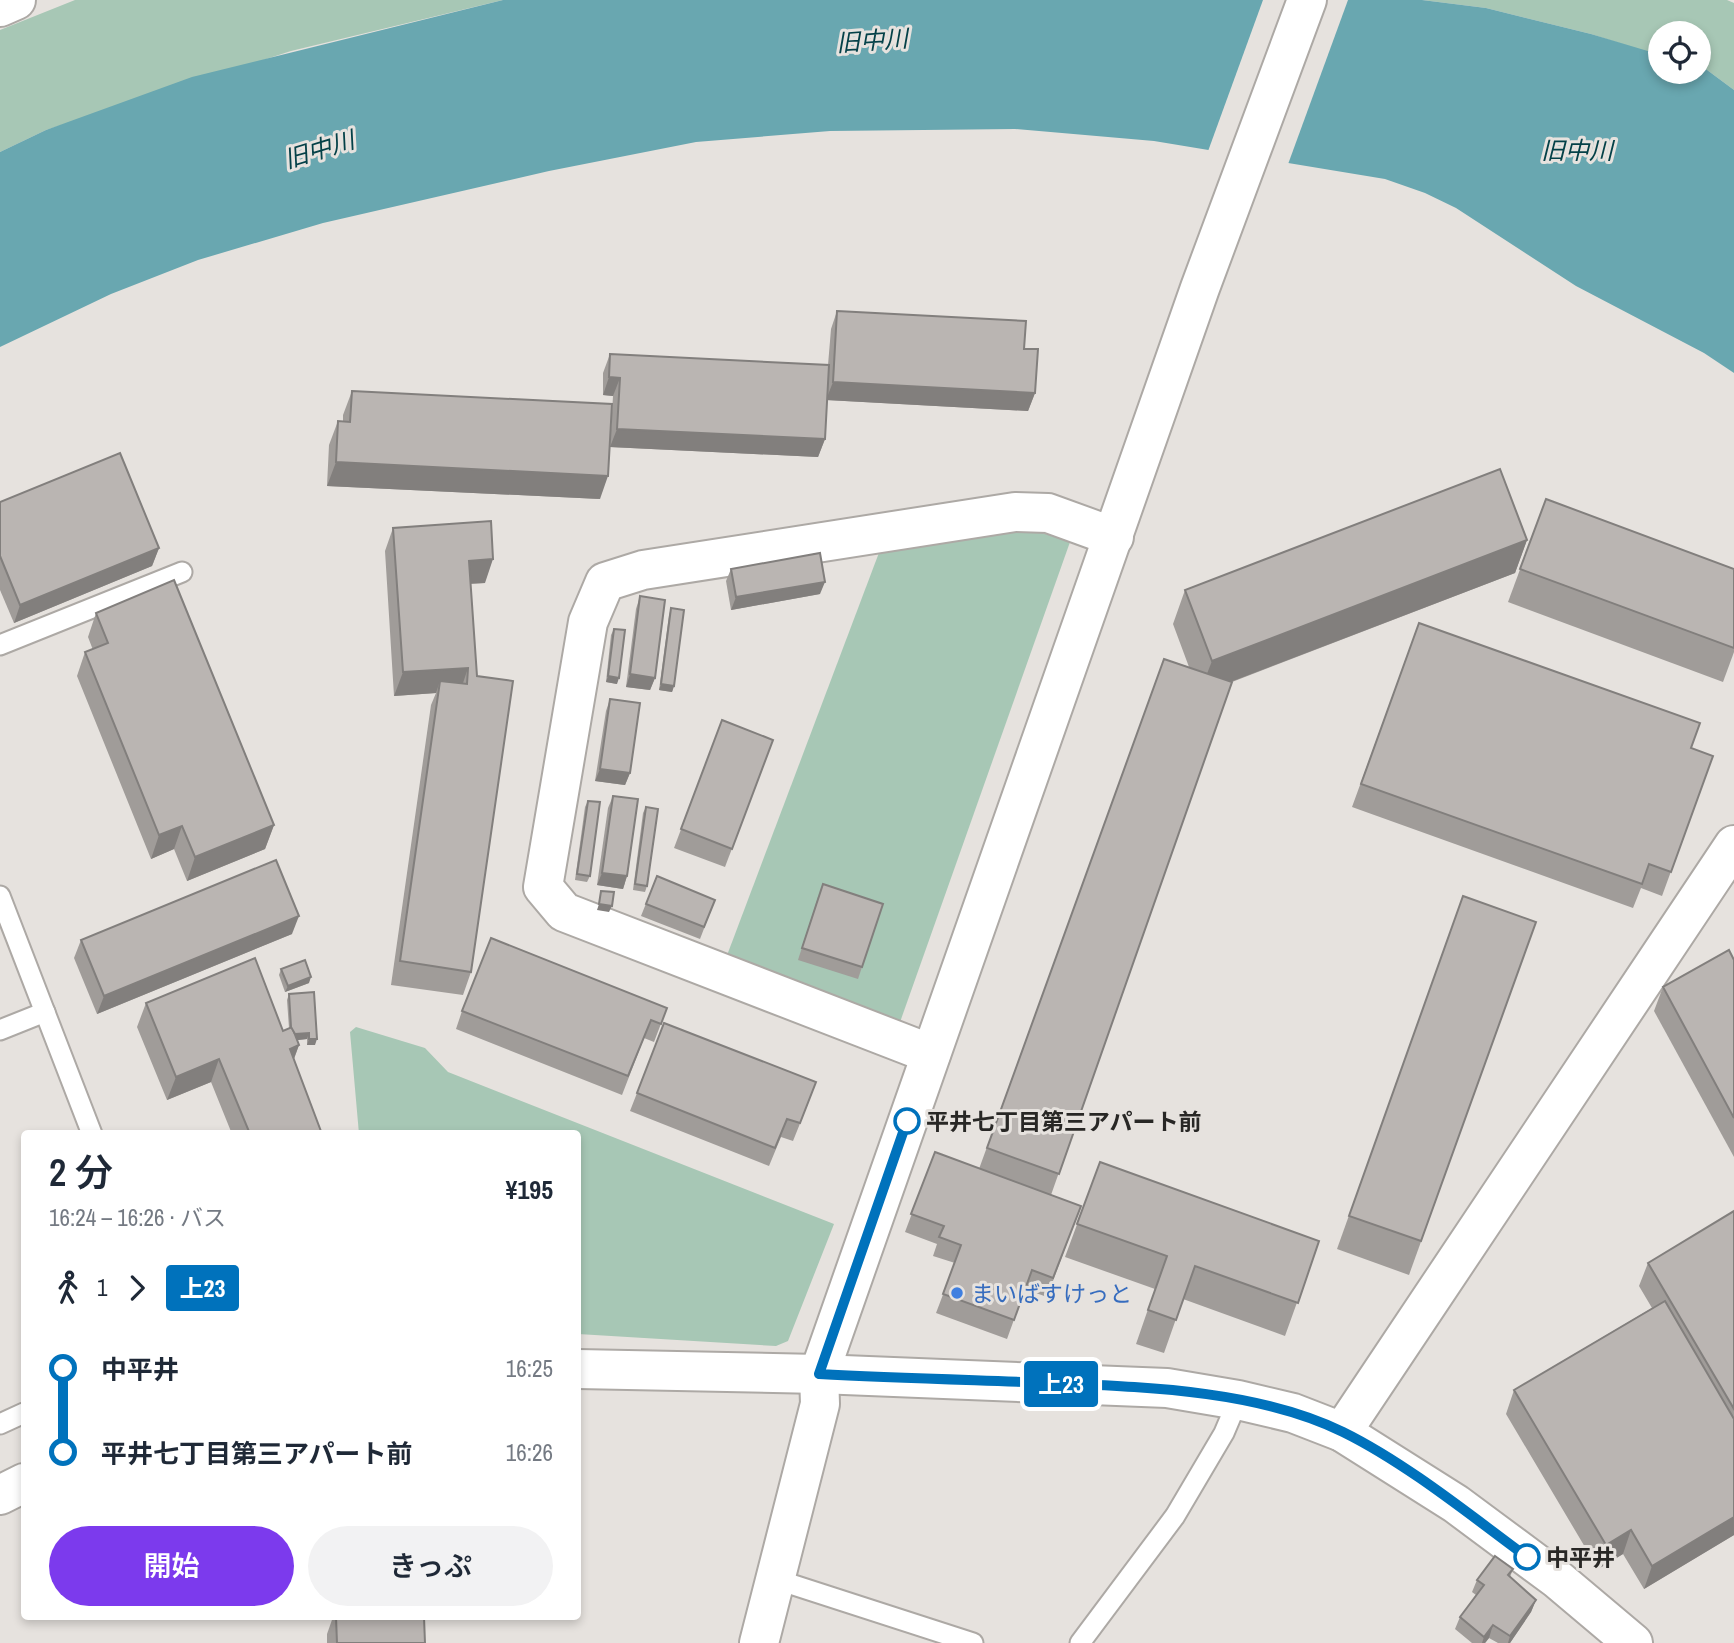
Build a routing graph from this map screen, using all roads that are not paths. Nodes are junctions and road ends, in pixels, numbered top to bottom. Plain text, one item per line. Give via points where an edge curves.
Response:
1 (16, 0) edge
2 (1307, 0) edge
3 (0, 7) edge
4 (1114, 537) junction
5 (182, 572) dead end
6 (0, 645) edge
7 (1734, 845) edge
8 (0, 896) edge
9 (45, 1012) junction
10 (0, 1030) edge
11 (931, 1054) junction
12 (90, 1130) edge
13 (581, 1368) edge
14 (819, 1374) junction
15 (1238, 1400) junction
16 (21, 1414) edge
17 (0, 1424) edge
18 (1342, 1432) junction
19 (21, 1484) edge
20 (0, 1494) edge
21 (775, 1579) junction
22 (759, 1643) edge
23 (973, 1643) edge
24 (1080, 1643) edge
25 (1633, 1643) edge

1 - 3 street
2 - 4 street via 1208,265
4 - 11 street
4 - 11 street via 1048,513 1015,512 643,570 605,582 587,622 543,887 564,912
5 - 6 lane
7 - 18 street
8 - 9 lane
9 - 10 lane
9 - 12 lane
11 - 14 street
13 - 14 street
14 - 15 street via 1167,1388
14 - 21 street via 820,1404
15 - 18 street via 1293,1413
15 - 24 lane via 1175,1516
16 - 17 lane
18 - 25 street via 1456,1504
19 - 20 street
21 - 22 street
21 - 23 lane

